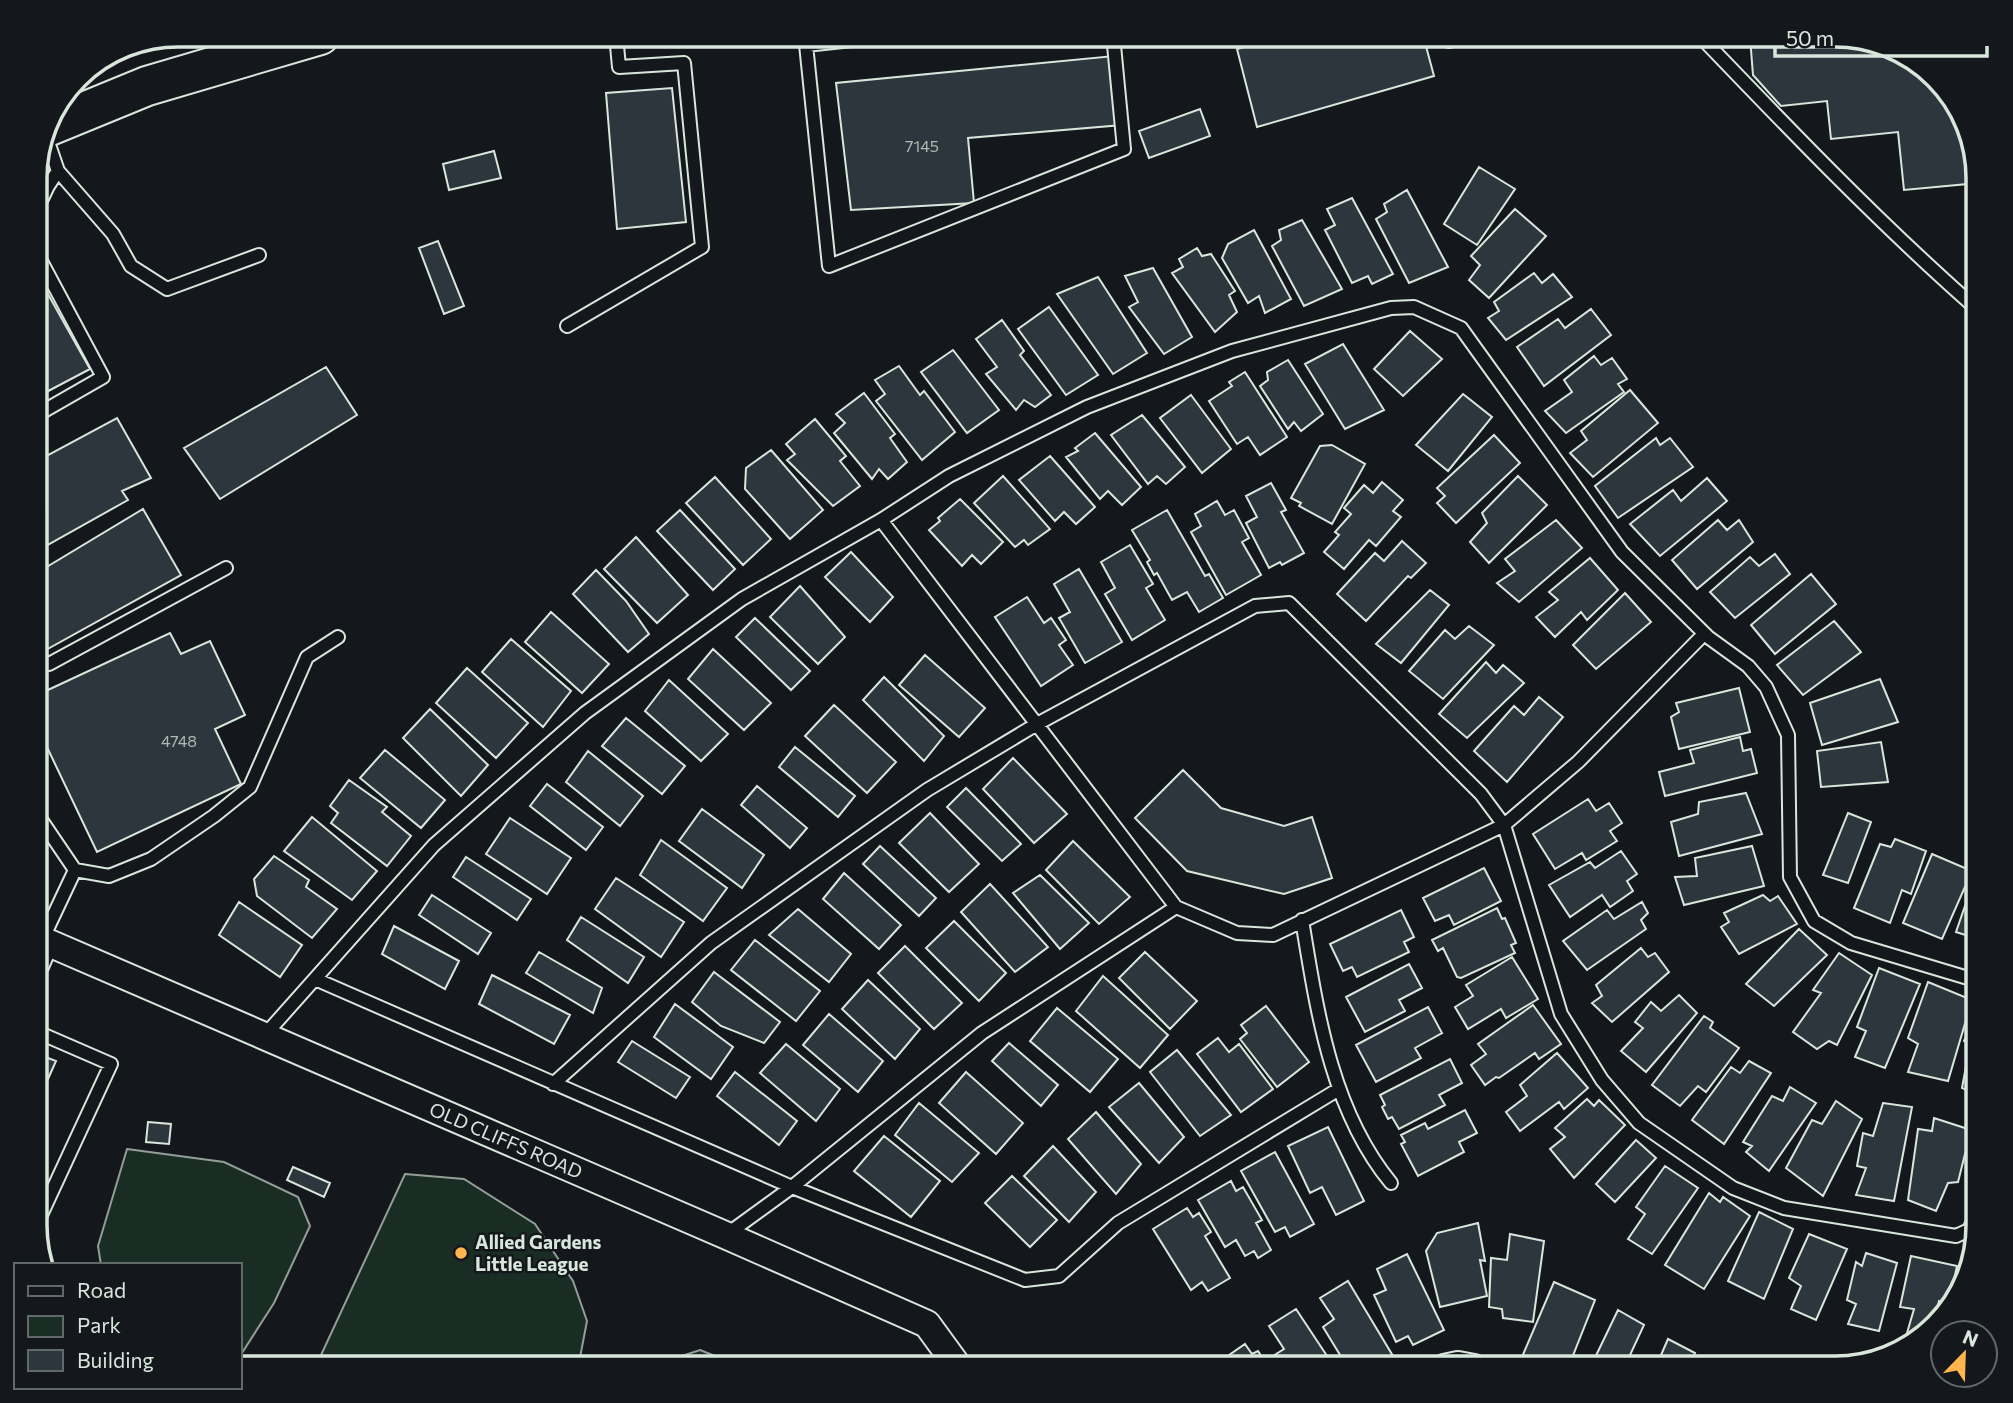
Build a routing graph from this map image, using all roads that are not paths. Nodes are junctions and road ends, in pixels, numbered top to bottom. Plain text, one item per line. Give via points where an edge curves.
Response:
1 (1115, 47) edge
2 (1711, 47) edge
3 (276, 48) edge
4 (617, 48) edge
5 (806, 48) edge
6 (60, 122) edge
7 (51, 150) edge
8 (58, 172) junction
9 (48, 186) edge
10 (259, 255) dead end
11 (48, 274) edge
12 (1966, 299) edge
13 (567, 326) dead end
14 (48, 409) edge
15 (881, 520) junction
16 (226, 568) dead end
17 (1704, 634) junction
18 (338, 637) dead end
19 (48, 663) edge
20 (1037, 724) junction
21 (1504, 825) junction
22 (48, 830) edge
23 (75, 870) junction
24 (1176, 907) junction
25 (1302, 920) junction
26 (48, 930) edge
27 (48, 943) edge
28 (1966, 977) edge
29 (315, 979) junction
30 (48, 1036) edge
31 (264, 1036) junction
32 (553, 1084) junction
33 (1339, 1089) junction
34 (1391, 1183) dead end
35 (792, 1187) junction
36 (48, 1200) edge
37 (1966, 1232) edge
38 (725, 1235) junction
39 (950, 1356) edge

1 - 5 lane via 1124,149 829,266
2 - 12 lane via 1842,184
3 - 6 main road via 148,86
4 - 13 lane via 619,67 684,63 702,247
7 - 8 lane
8 - 9 lane
8 - 10 lane via 113,233 131,266 167,289
11 - 14 lane via 103,377
15 - 17 lane via 949,477 1087,407 1231,351 1391,308 1415,307 1461,328 1622,552
15 - 20 lane
15 - 29 lane via 742,599 585,713 434,845
16 - 19 lane
17 - 21 lane via 1577,762
17 - 28 lane via 1748,666 1766,687 1788,735 1790,877 1814,921 1851,943
18 - 23 lane via 307,657 250,787 151,859 110,876
20 - 21 lane via 1255,606 1289,603 1481,794
20 - 24 lane
20 - 32 lane via 927,790 711,943
21 - 25 lane
21 - 37 lane via 1561,1014 1602,1080 1639,1123 1733,1188 1784,1208 1956,1236
22 - 23 lane
23 - 26 lane
24 - 25 lane via 1237,933 1273,935
24 - 35 lane via 982,1033
25 - 33 lane via 1317,1010
27 - 31 street, OLD CLIFFS ROAD
29 - 31 lane
29 - 32 lane
30 - 36 lane via 111,1063
31 - 38 street, OLD CLIFFS ROAD
32 - 35 lane
33 - 34 lane via 1373,1162
33 - 35 lane via 1118,1223 1059,1276 1024,1280
35 - 38 lane
38 - 39 street, OLD CLIFFS ROAD via 927,1324

